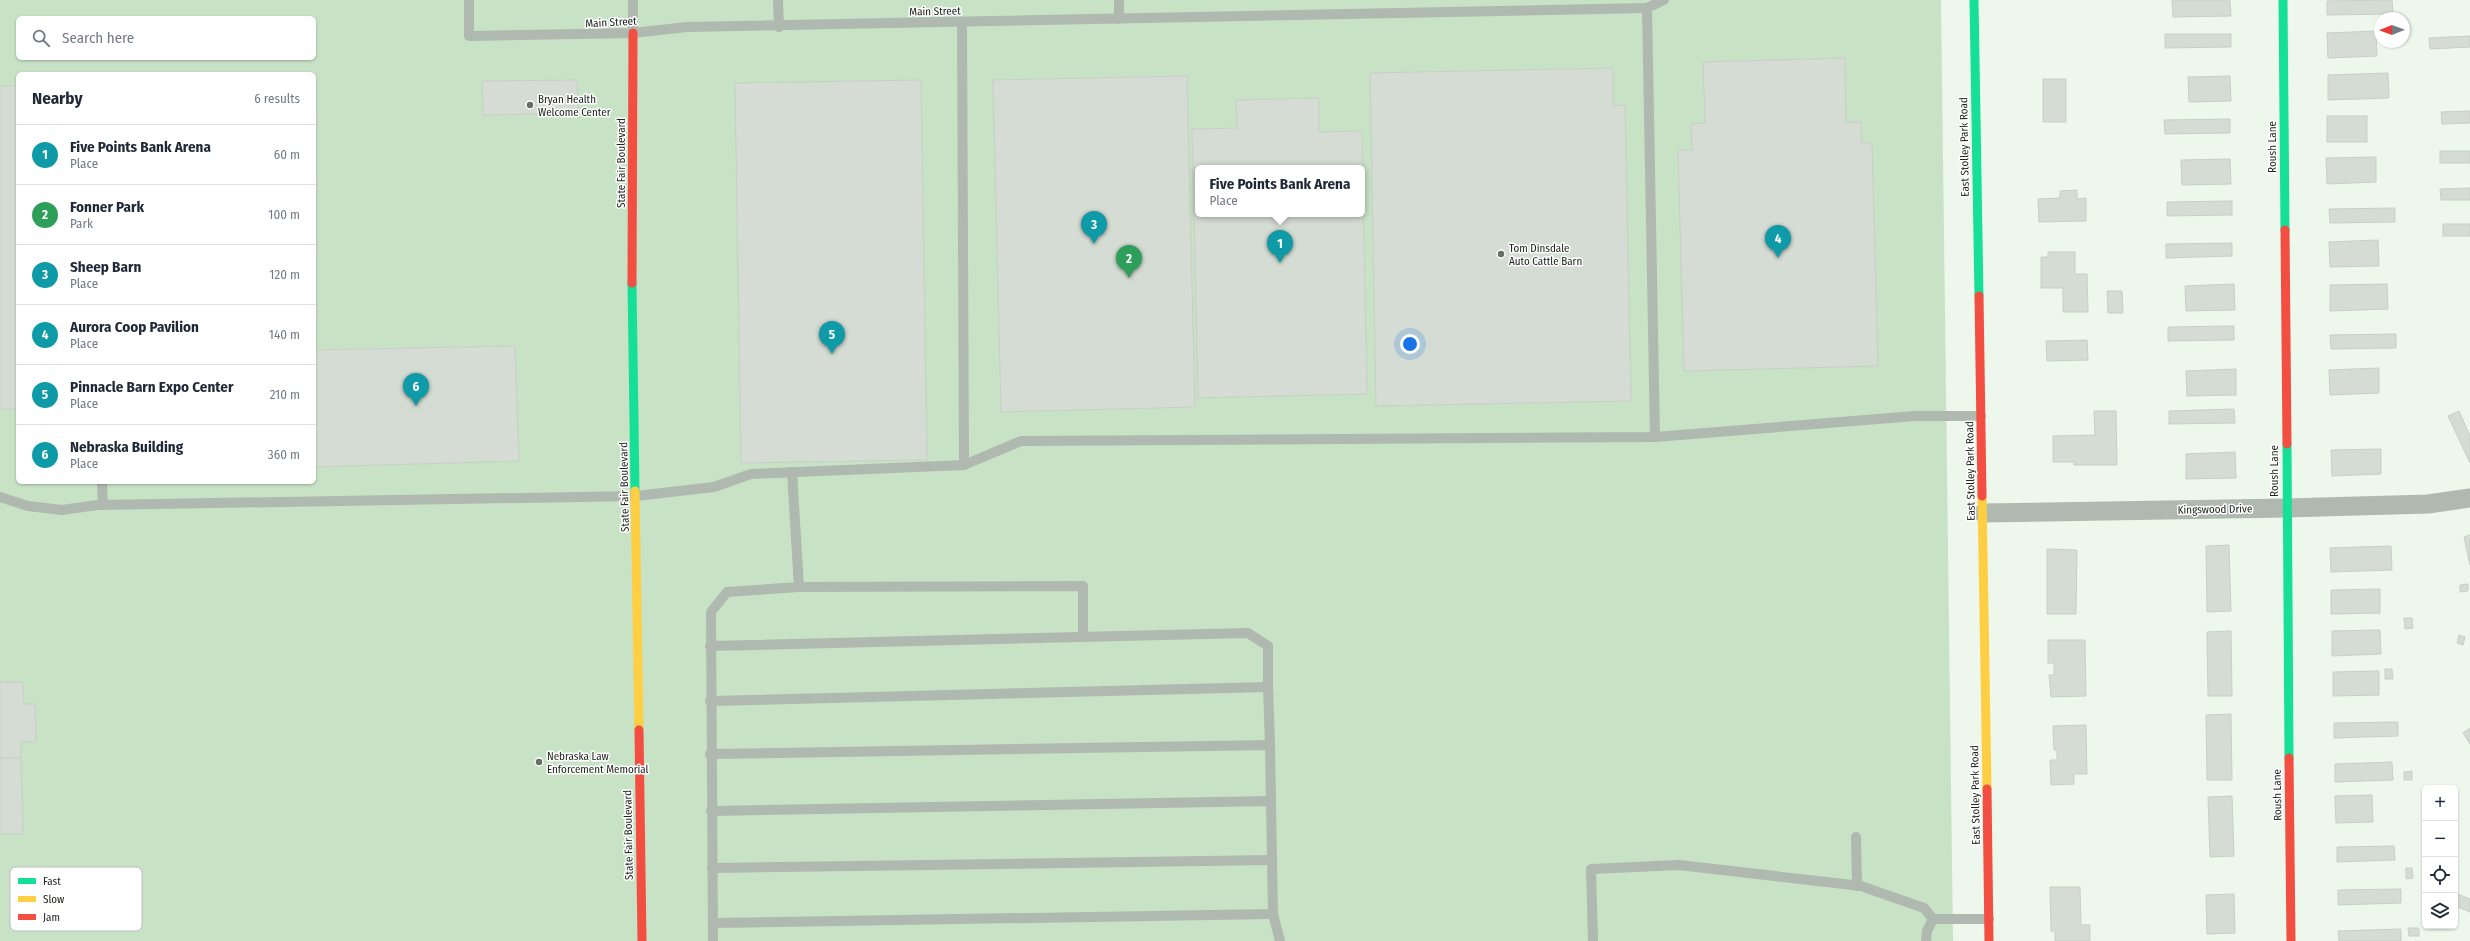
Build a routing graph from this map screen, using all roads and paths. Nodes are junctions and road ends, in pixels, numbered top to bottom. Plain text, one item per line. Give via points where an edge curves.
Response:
1 (469, 0) edge
2 (633, 0) edge
3 (778, 0) edge
4 (1119, 0) edge
5 (1664, 0) edge
6 (1974, 0) edge
7 (2283, 0) edge
8 (1647, 8) junction
9 (1119, 19) junction
10 (962, 22) junction
11 (779, 27) junction
12 (633, 33) junction
13 (1981, 416) junction
14 (1655, 437) junction
15 (964, 465) junction
16 (792, 472) junction
17 (102, 484) edge
18 (636, 496) junction
19 (0, 497) edge
20 (2470, 498) edge
21 (103, 505) junction
22 (2286, 508) junction
23 (1983, 513) junction
24 (799, 587) junction
25 (1083, 637) junction
26 (710, 646) junction
27 (1268, 687) junction
28 (710, 702) junction
29 (1270, 745) junction
30 (710, 754) junction
31 (1271, 801) junction
32 (711, 811) junction
33 (1856, 837) dead end
34 (1272, 860) junction
35 (712, 868) junction
36 (1857, 886) junction
37 (1272, 914) junction
38 (1933, 919) junction
39 (1989, 920) junction
40 (713, 923) junction
41 (642, 941) edge
42 (713, 941) edge
43 (1280, 941) edge
44 (1593, 941) edge
45 (1926, 941) edge
46 (1989, 941) edge
47 (2291, 941) edge

1 - 12 lane, Main Street via 469,36
2 - 12 lane
3 - 11 lane
4 - 9 lane
5 - 8 lane, Main Street
6 - 13 street, East Stolley Park Road
7 - 22 street, Roush Lane
8 - 9 lane, Main Street
8 - 14 lane
9 - 10 lane, Main Street
10 - 11 lane, Main Street
10 - 15 lane
11 - 12 lane, Main Street via 688,27
12 - 18 street, State Fair Boulevard via 632,253
13 - 14 lane via 1915,416
13 - 23 street, East Stolley Park Road
14 - 15 lane via 1021,441
15 - 16 lane
16 - 18 lane via 751,474 714,487
16 - 24 lane
17 - 21 lane
18 - 21 lane
18 - 41 street, State Fair Boulevard
19 - 21 lane via 28,506 62,510
20 - 22 street, Kingswood Drive via 2428,504
22 - 23 street, Kingswood Drive
22 - 47 street, Roush Lane
23 - 39 street, East Stolley Park Road
24 - 25 lane via 1083,586
24 - 26 lane via 727,592 710,612
25 - 26 lane
25 - 27 lane via 1248,633 1268,646
26 - 28 lane
27 - 28 lane
27 - 29 lane
28 - 30 lane
29 - 30 lane
29 - 31 lane
30 - 32 lane
31 - 32 lane
31 - 34 lane
32 - 35 lane
33 - 36 lane
34 - 35 lane
34 - 37 lane
35 - 40 lane
36 - 38 lane via 1924,908
36 - 44 lane via 1679,865 1591,869
37 - 40 lane
37 - 43 lane
38 - 39 lane
38 - 45 lane via 1926,931
39 - 46 street, East Stolley Park Road
40 - 42 lane

